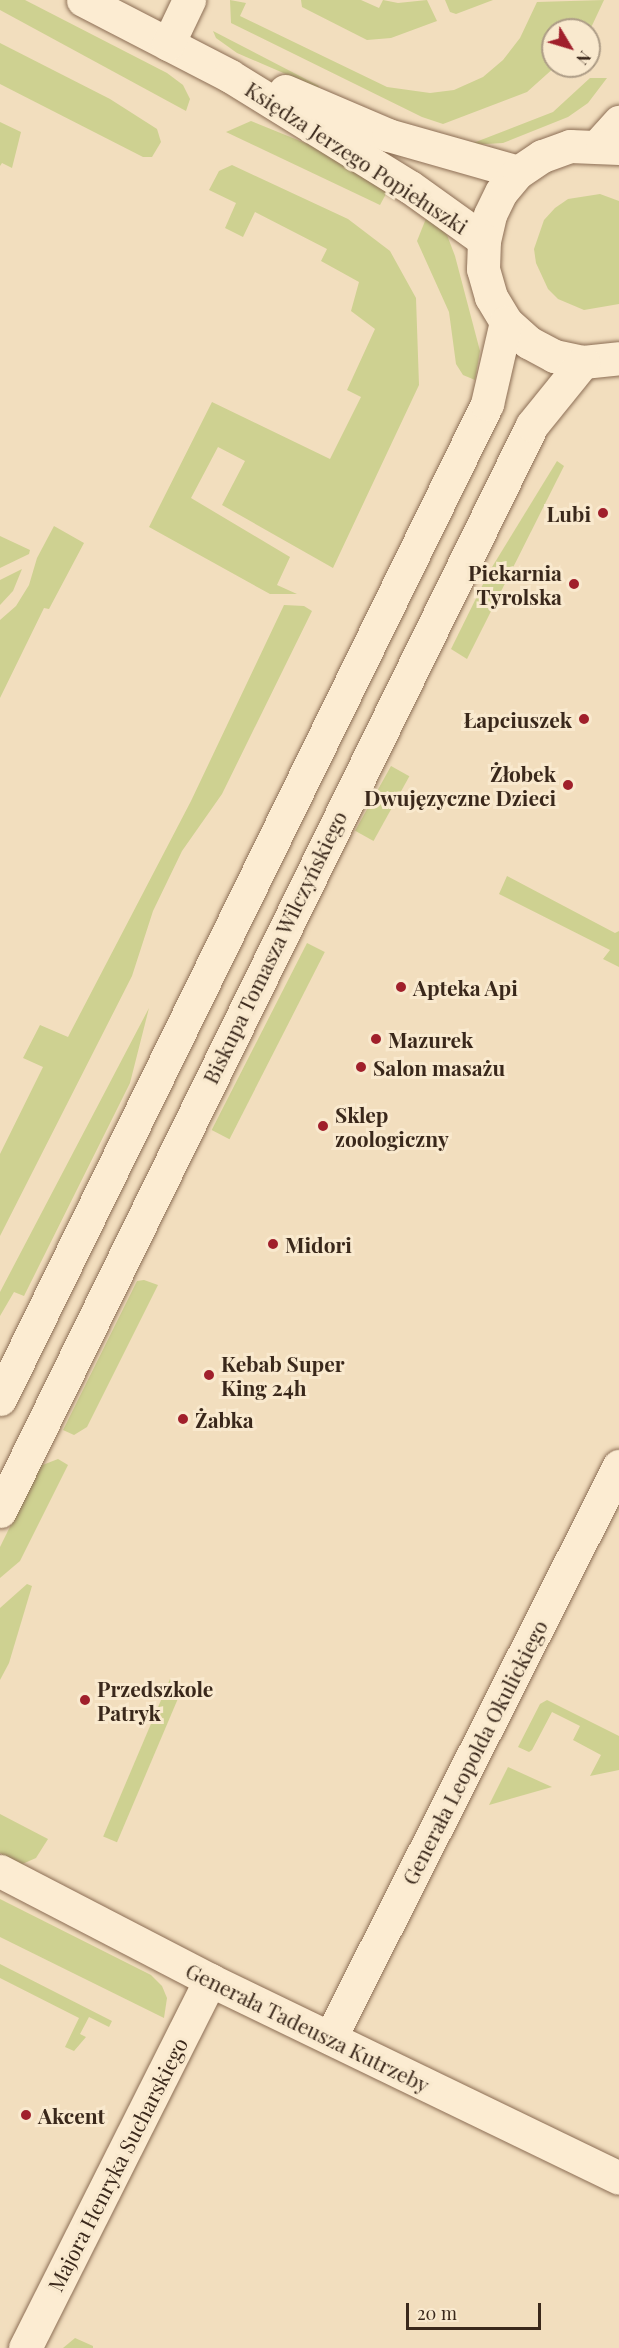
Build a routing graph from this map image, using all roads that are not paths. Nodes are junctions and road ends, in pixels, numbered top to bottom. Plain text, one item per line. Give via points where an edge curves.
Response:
1 (83, 0) edge
2 (189, 0) edge
3 (168, 44) junction
4 (230, 75) junction
5 (612, 138) edge
6 (518, 172) junction
7 (484, 240) junction
8 (506, 321) junction
9 (619, 358) edge
10 (583, 362) junction
11 (0, 1399) edge
12 (619, 1466) edge
13 (0, 1510) edge
14 (0, 1871) edge
15 (210, 1980) junction
16 (330, 2038) junction
17 (619, 2178) edge
18 (25, 2348) edge

1 - 3 street, Księdza Jerzego Popiełuszki
2 - 3 street
3 - 4 street, Księdza Jerzego Popiełuszki
4 - 6 street, Księdza Jerzego Popiełuszki via 291,93 388,135
4 - 7 street, Księdza Jerzego Popiełuszki via 410,187
5 - 6 street via 551,152
6 - 7 street via 501,192
7 - 8 street via 483,268 491,297
8 - 10 street via 545,351
8 - 11 street via 487,404
9 - 10 street
10 - 13 street, Biskupa Tomasza Wilczyńskiego via 532,425
12 - 16 street, Generała Leopolda Okulickiego
14 - 15 street, Generała Tadeusza Kutrzeby
15 - 16 street, Generała Tadeusza Kutrzeby
15 - 18 street, Majora Henryka Sucharskiego
16 - 17 street, Generała Tadeusza Kutrzeby

